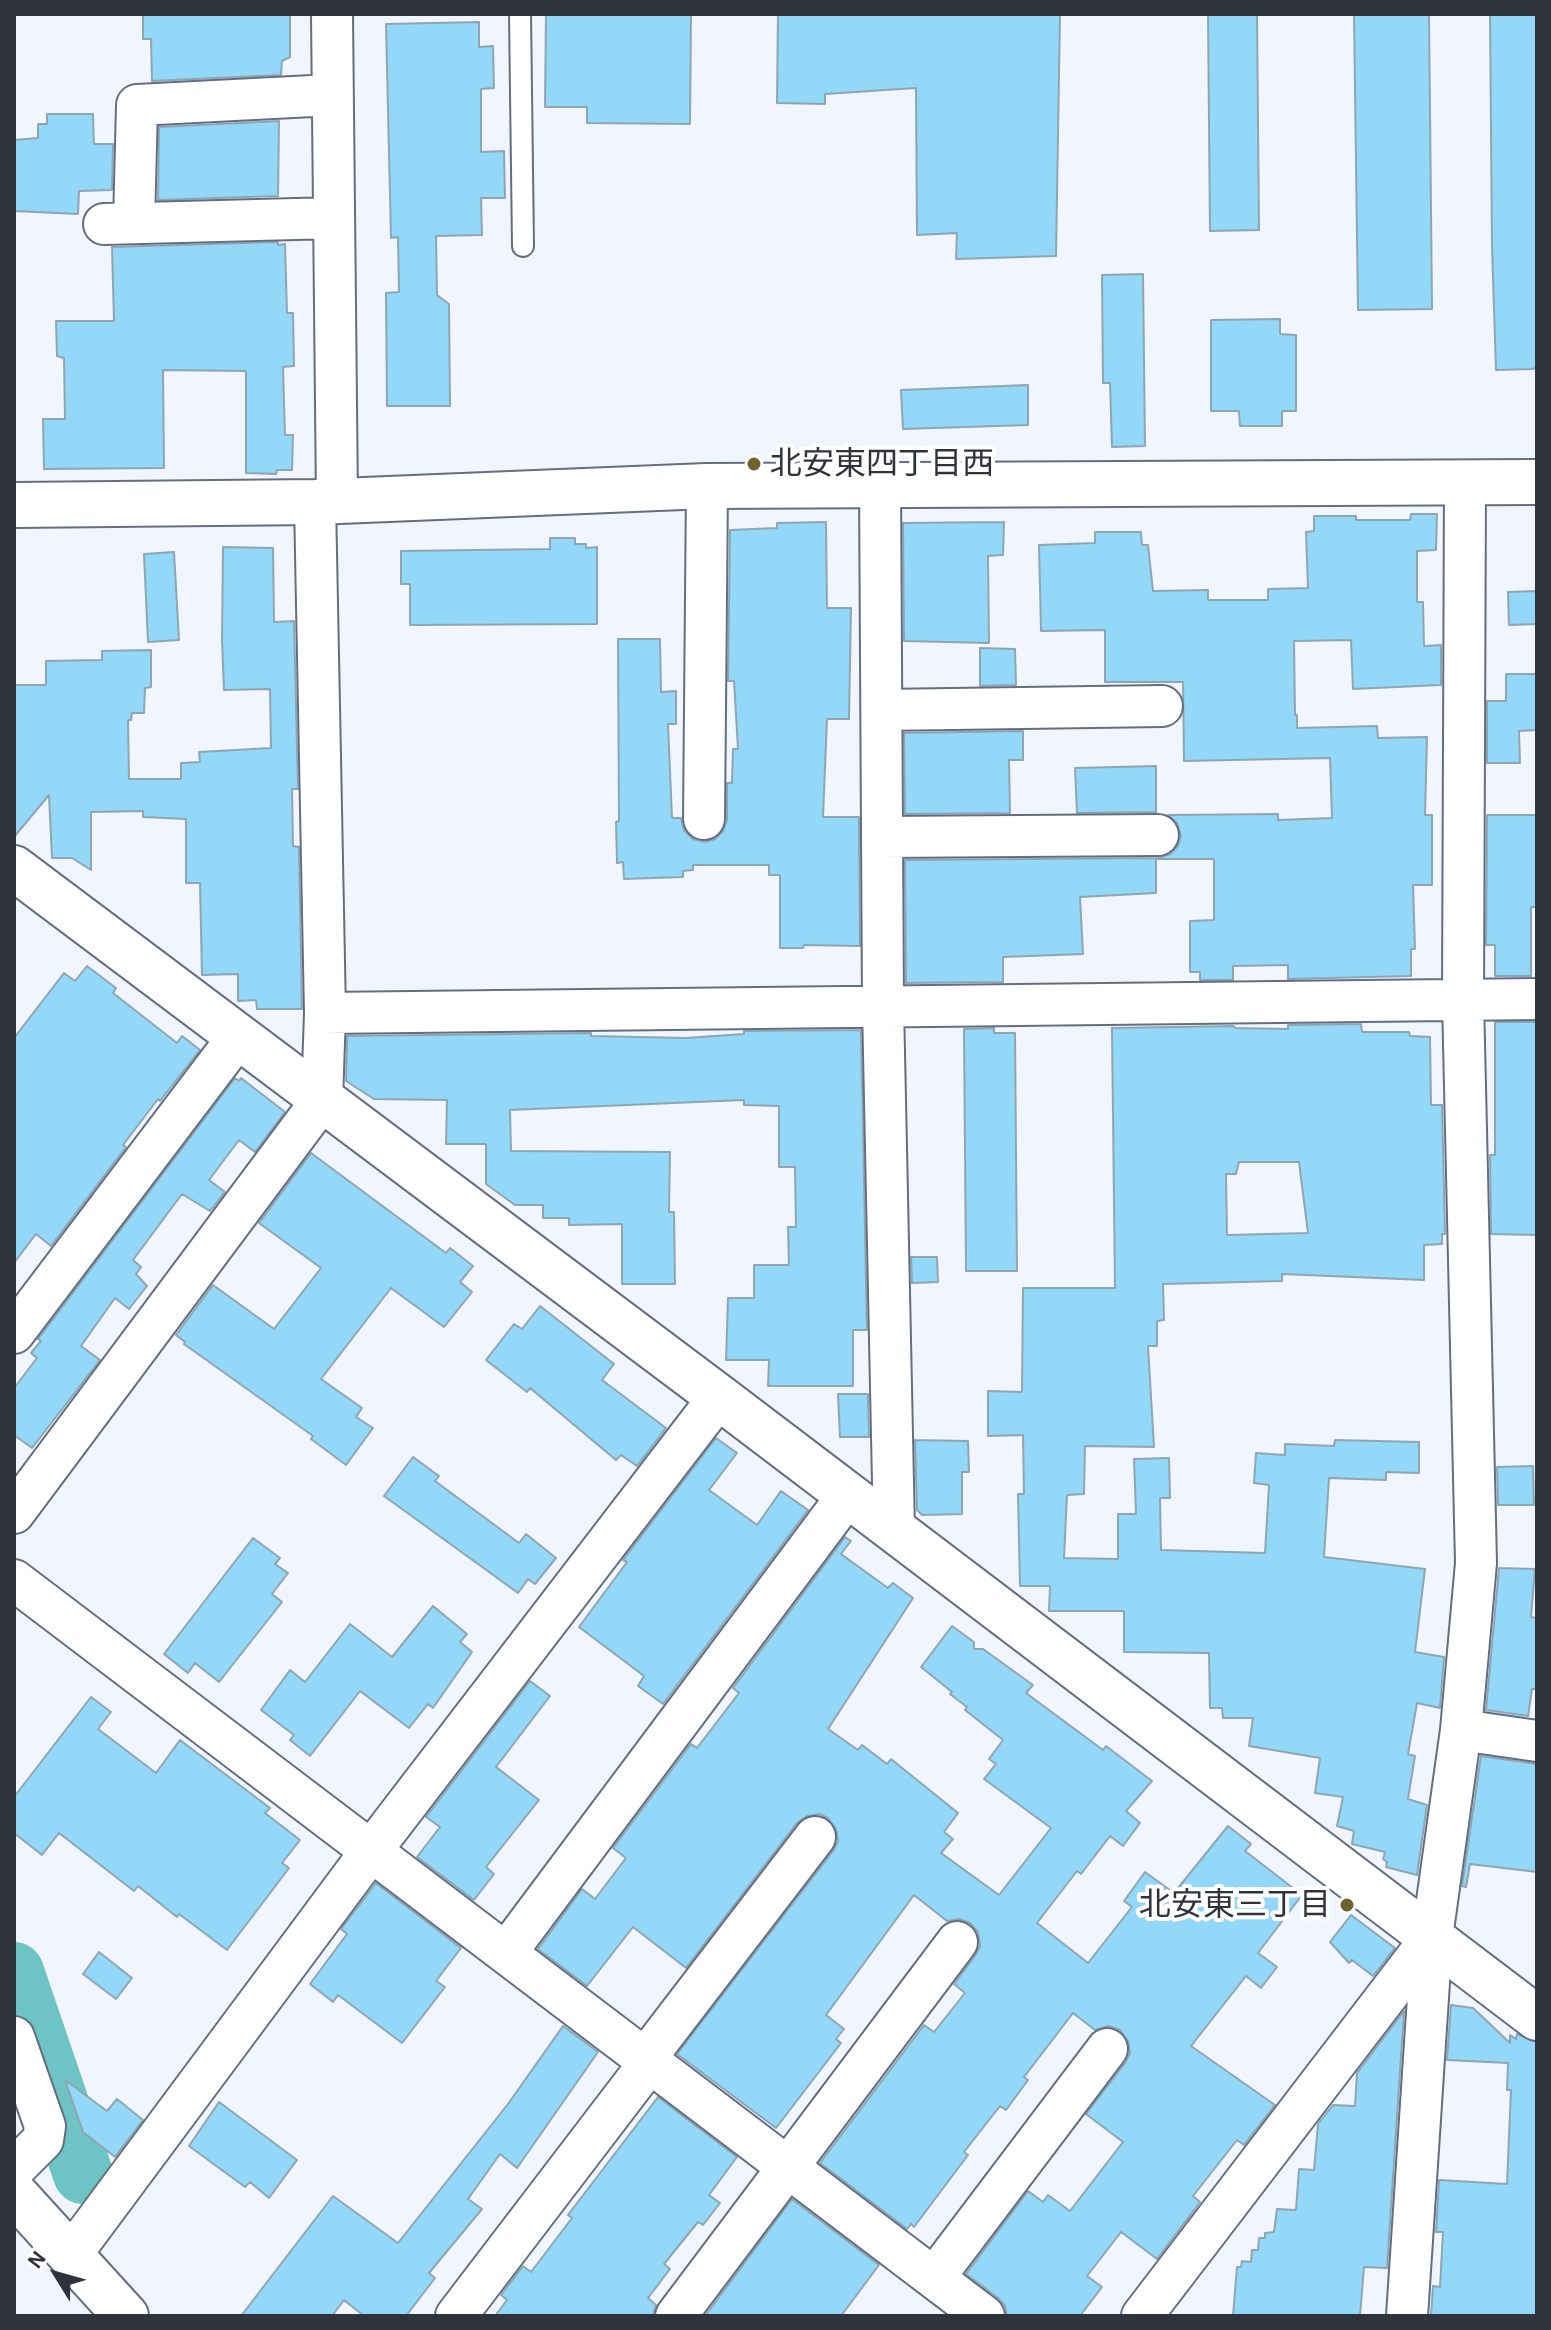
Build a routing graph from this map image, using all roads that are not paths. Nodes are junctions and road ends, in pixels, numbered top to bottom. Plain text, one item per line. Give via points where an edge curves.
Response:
1 (332, 14) edge
2 (520, 14) edge
3 (332, 95) junction
4 (334, 218) junction
5 (523, 246) dead end
6 (1537, 482) edge
7 (1465, 483) junction
8 (880, 484) junction
9 (707, 486) junction
10 (326, 501) junction
11 (14, 505) edge
12 (1162, 706) dead end
13 (882, 710) junction
14 (704, 819) dead end
15 (1158, 835) dead end
16 (882, 837) junction
17 (14, 868) edge
18 (1537, 999) edge
19 (1463, 1000) junction
20 (883, 1005) junction
21 (325, 1013) junction
22 (238, 1037) junction
23 (322, 1100) junction
24 (14, 1333) edge
25 (719, 1397) junction
26 (848, 1495) junction
27 (14, 1513) edge
28 (894, 1530) junction
29 (14, 1580) edge
30 (1461, 1730) junction
31 (1537, 1741) edge
32 (815, 1837) dead end
33 (371, 1851) junction
34 (1432, 1937) junction
35 (957, 1942) dead end
36 (506, 1953) junction
37 (1537, 2018) edge
38 (14, 2037) edge
39 (1107, 2049) dead end
40 (648, 2060) junction
41 (788, 2167) junction
42 (14, 2169) edge
43 (22, 2213) edge
44 (70, 2256) junction
45 (934, 2278) junction
46 (126, 2316) edge
47 (456, 2316) edge
48 (676, 2316) edge
49 (984, 2316) edge
50 (1142, 2316) edge
51 (1407, 2316) edge

1 - 3 street
2 - 5 lane
3 - 4 street
3 - 4 street via 137,105 119,224
4 - 10 street
6 - 7 street
7 - 8 street
7 - 19 street
8 - 9 street
8 - 13 street
9 - 10 street
9 - 14 street
10 - 11 street
10 - 21 street
12 - 13 street
13 - 16 street
15 - 16 street
16 - 20 street
17 - 22 street
18 - 19 street
19 - 20 street
19 - 30 street via 1476,1563
20 - 21 street
20 - 28 street
21 - 23 street
22 - 23 street
22 - 24 street
23 - 25 street
23 - 27 street
25 - 26 street
25 - 33 street
26 - 28 street
26 - 36 street
28 - 34 street
29 - 33 street
30 - 31 street
30 - 34 street
32 - 40 street
33 - 36 street
33 - 44 street
34 - 37 street
34 - 50 street
34 - 51 street
35 - 41 street
36 - 40 street
38 - 42 street via 45,2126 43,2140
39 - 45 street
40 - 41 street
40 - 47 street
41 - 45 street
41 - 48 street
43 - 44 street
44 - 46 street
45 - 49 street

